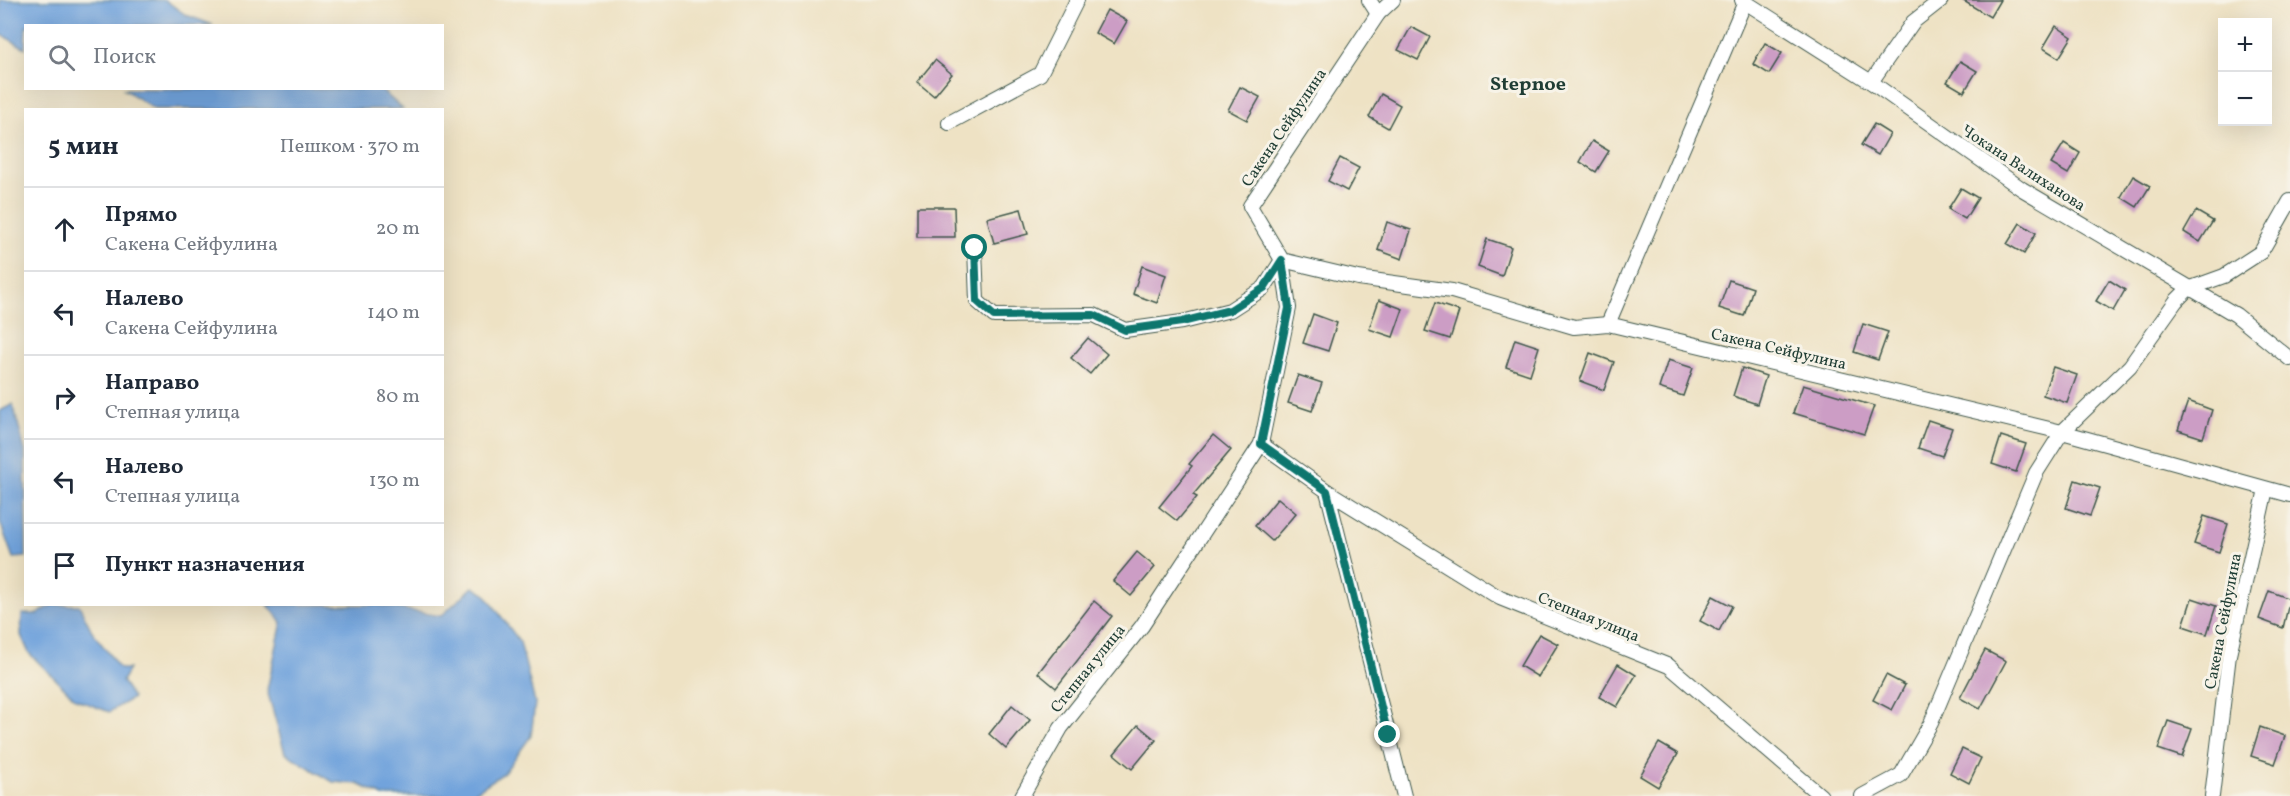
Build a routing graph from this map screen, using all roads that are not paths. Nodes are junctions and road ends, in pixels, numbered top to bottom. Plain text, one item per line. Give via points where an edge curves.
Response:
1 (1077, 0) edge
2 (1369, 0) edge
3 (1393, 0) edge
4 (1941, 0) edge
5 (1743, 1) edge
6 (1378, 14) junction
7 (1870, 82) junction
8 (949, 123) dead end
9 (2290, 201) edge
10 (975, 248) dead end
11 (1282, 260) junction
12 (2188, 289) junction
13 (1608, 324) junction
14 (2290, 359) edge
15 (2062, 432) junction
16 (1261, 444) junction
17 (2266, 489) junction
18 (1327, 491) junction
19 (2290, 495) edge
20 (1022, 796) edge
21 (1404, 796) edge
22 (1821, 796) edge
23 (1862, 796) edge
24 (2212, 796) edge

1 - 8 street via 1040,74
2 - 6 street
3 - 6 street, Сакена Сейфулина
4 - 7 street via 1913,22
5 - 7 street, Чокана Валиханова
5 - 13 street
6 - 11 street, Сакена Сейфулина via 1250,206
7 - 12 street, Чокана Валиханова via 2022,189
9 - 12 street via 2261,252 2224,276
10 - 11 street via 977,301 994,316 1094,315 1125,330 1230,310 1264,288
11 - 13 street, Сакена Сейфулина via 1358,278 1452,291 1574,327
11 - 16 street, Степная улица via 1289,308
12 - 14 street, Чокана Валиханова via 2236,315
12 - 15 street via 2130,366
13 - 15 street, Сакена Сейфулина
15 - 17 street, Сакена Сейфулина
15 - 23 street via 2036,473 1930,723 1901,775
16 - 18 street, Степная улица
16 - 20 street, Степная улица via 1142,626 1061,728
17 - 19 street, Сакена Сейфулина
17 - 24 street, Сакена Сейфулина via 2229,655
18 - 21 street
18 - 22 street, Степная улица via 1500,598 1669,666

